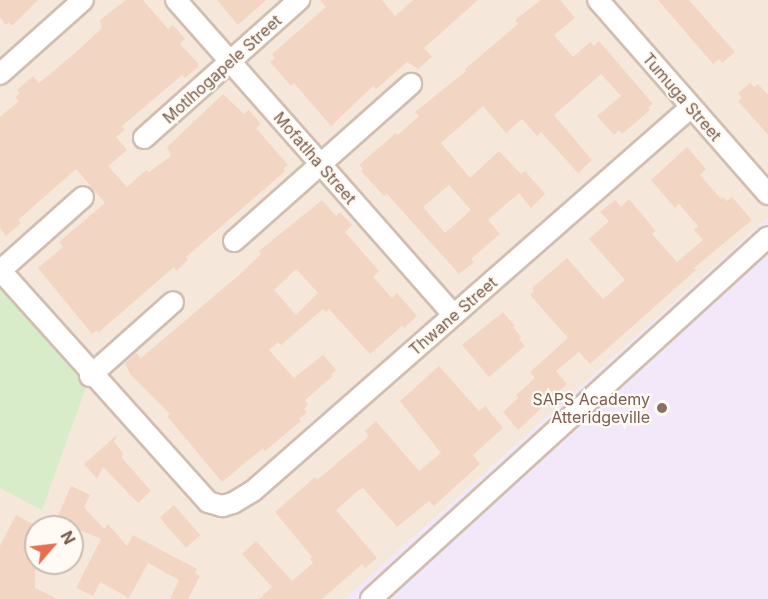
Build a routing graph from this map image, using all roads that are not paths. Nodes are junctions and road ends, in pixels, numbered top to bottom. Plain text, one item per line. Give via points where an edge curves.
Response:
1 (83, 0) edge
2 (176, 0) edge
3 (299, 0) edge
4 (598, 0) edge
5 (231, 62) junction
6 (0, 74) edge
7 (411, 84) dead end
8 (690, 108) junction
9 (144, 138) dead end
10 (321, 164) junction
11 (768, 194) edge
12 (83, 197) dead end
13 (768, 237) edge
14 (234, 241) dead end
15 (0, 270) edge
16 (172, 302) dead end
17 (454, 315) junction
18 (91, 375) junction
19 (371, 599) edge

1 - 6 street
2 - 5 street, Mofatlha Street
3 - 5 street, Motlhogapele Street
4 - 8 street, Tumuga Street
5 - 9 street, Motlhogapele Street
5 - 10 street, Mofatlha Street
7 - 10 street
8 - 11 street, Tumuga Street
8 - 17 street, Thwane Street
10 - 14 street
10 - 17 street, Mofatlha Street
12 - 15 street
13 - 19 street
15 - 18 street
16 - 18 street
17 - 18 street, Thwane Street via 253,491 222,506 208,502

